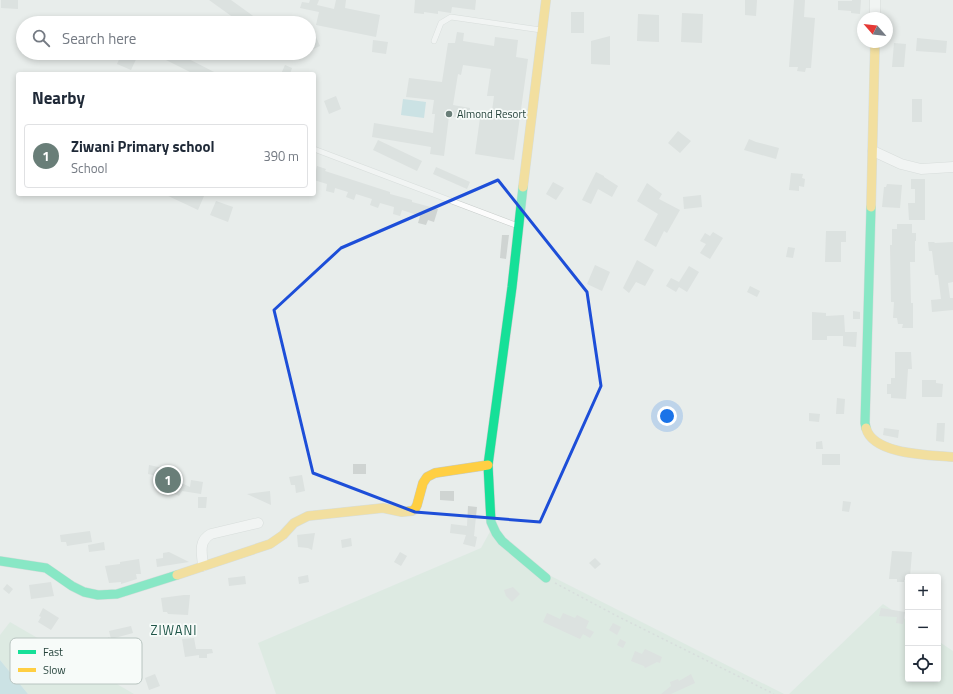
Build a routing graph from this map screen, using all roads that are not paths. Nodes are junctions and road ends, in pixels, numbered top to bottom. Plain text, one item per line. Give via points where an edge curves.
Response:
1 (546, 0) edge
2 (875, 0) edge
3 (875, 12) edge
4 (544, 30) junction
5 (434, 41) dead end
6 (875, 48) edge
7 (316, 150) edge
8 (873, 151) junction
9 (953, 167) edge
10 (518, 226) junction
11 (953, 457) edge
12 (488, 465) junction
13 (258, 523) dead end
14 (0, 561) edge
15 (203, 566) junction
16 (546, 578) road end

1 - 4 street
2 - 3 street
4 - 5 lane via 450,17 441,23
4 - 10 street
6 - 8 street
7 - 10 lane
8 - 9 street via 901,164 921,169
8 - 11 street via 865,423 870,437 891,450
10 - 12 street
12 - 15 street via 435,473 428,477 412,511 402,512 383,508 308,516 294,523 270,544
12 - 16 street via 491,522 496,533 502,542
13 - 15 street via 205,537 202,544
14 - 15 street via 46,568 72,586 84,592 98,594 117,594

